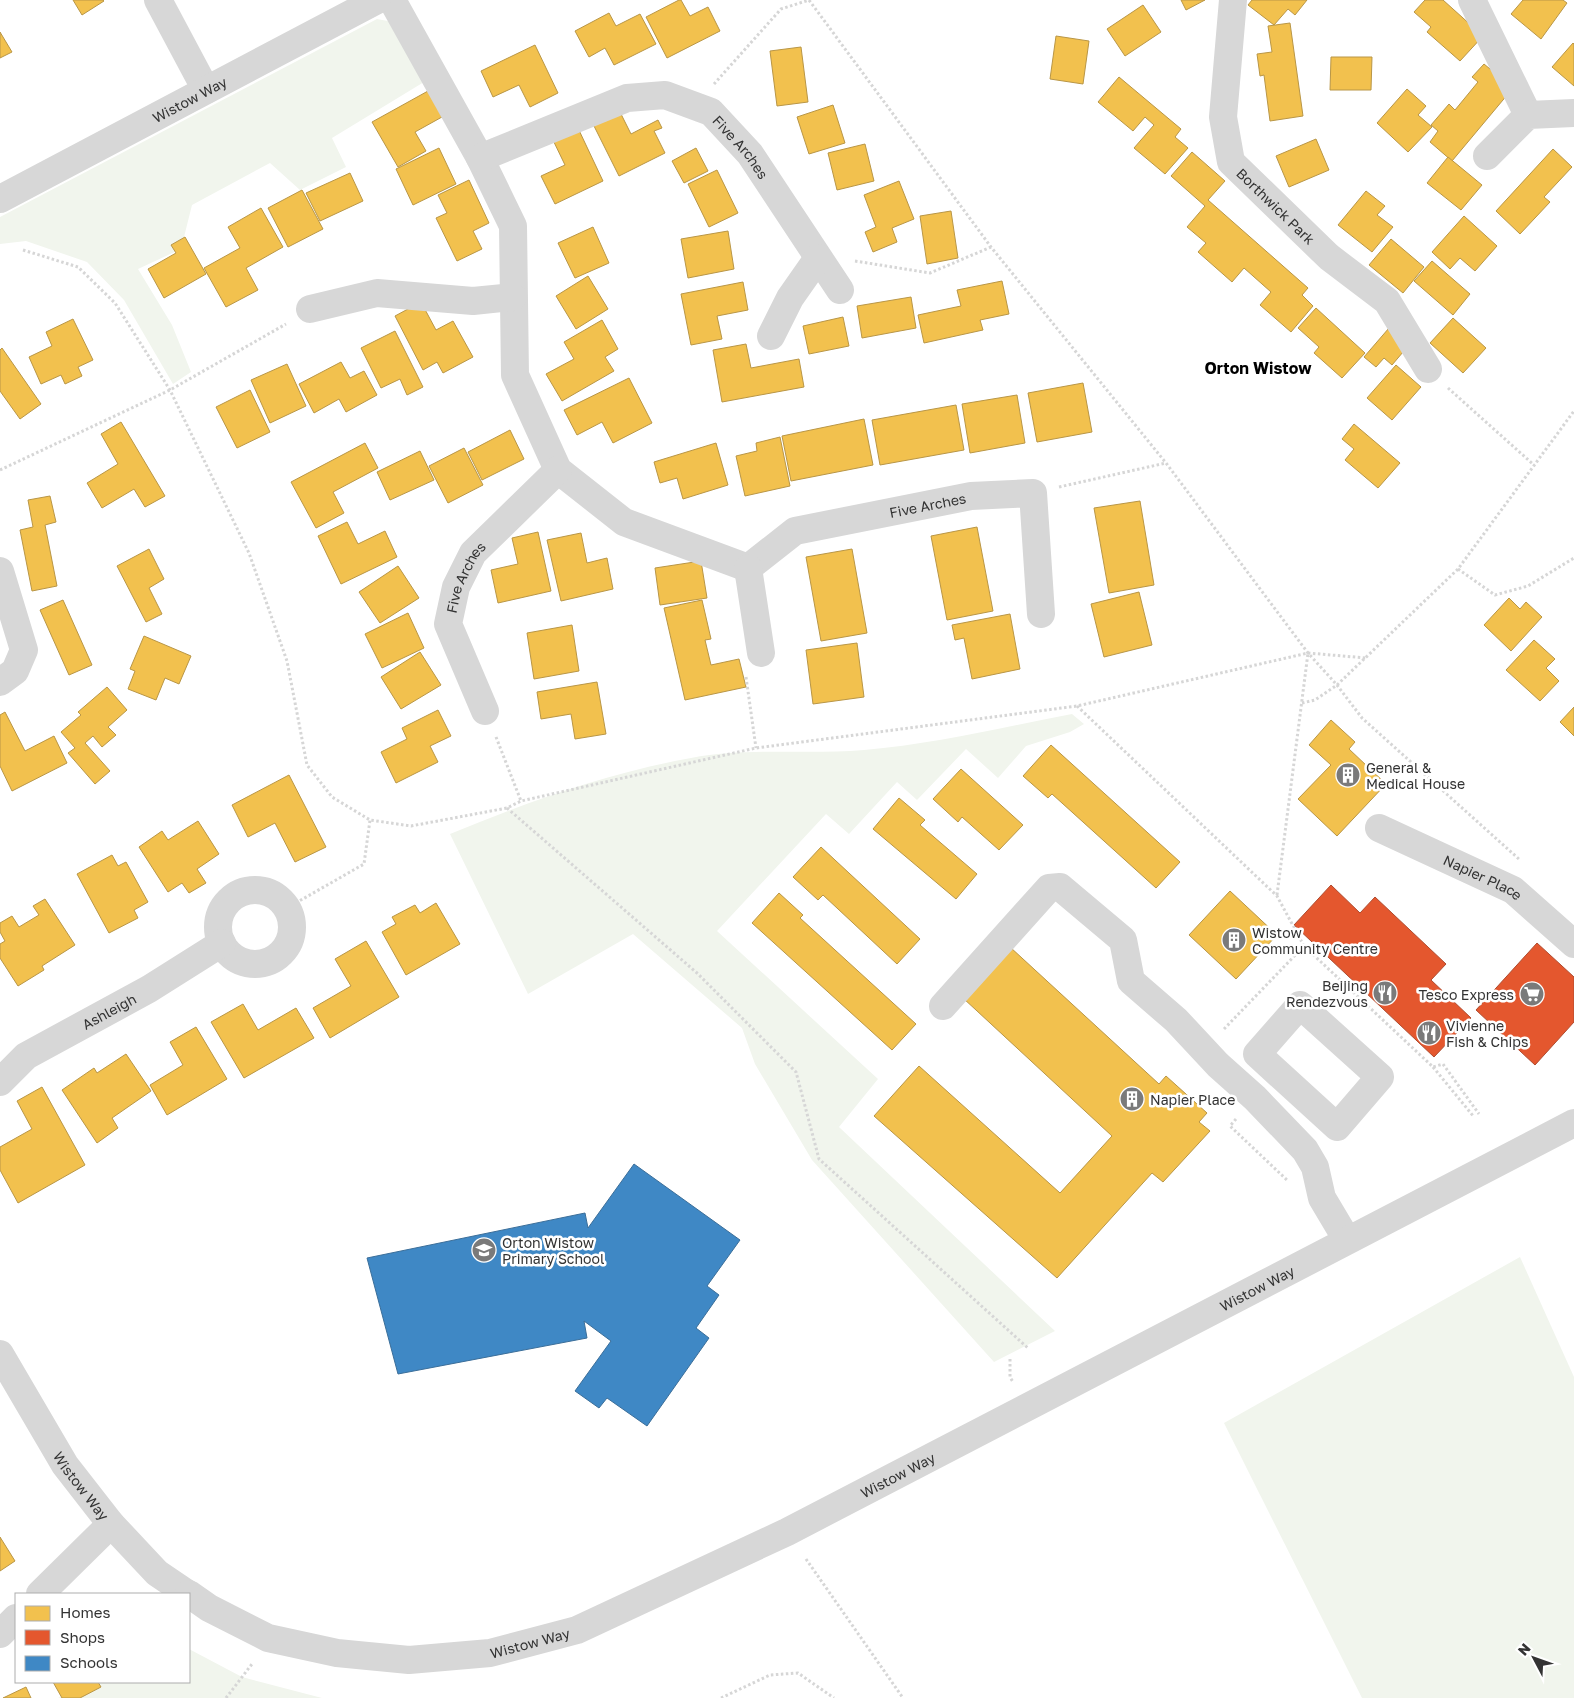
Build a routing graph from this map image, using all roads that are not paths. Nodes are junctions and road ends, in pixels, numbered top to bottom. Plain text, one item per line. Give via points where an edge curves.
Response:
1 (158, 0) edge
2 (377, 0) edge
3 (392, 0) edge
4 (1232, 0) edge
5 (1472, 0) edge
6 (206, 90) junction
7 (1574, 113) edge
8 (1528, 115) junction
9 (1486, 156) dead end
10 (480, 158) junction
11 (0, 198) edge
12 (818, 258) junction
13 (840, 290) dead end
14 (513, 297) junction
15 (310, 309) road end
16 (771, 336) dead end
17 (1428, 369) road end
18 (558, 470) junction
19 (748, 568) junction
20 (0, 571) edge
21 (1041, 614) dead end
22 (761, 653) road end
23 (0, 682) edge
24 (486, 711) road end
25 (1379, 828) dead end
26 (222, 943) junction
27 (1574, 944) edge
28 (943, 1006) dead end
29 (0, 1082) edge
30 (1329, 1121) junction
31 (1574, 1123) edge
32 (1304, 1150) junction
33 (1347, 1240) junction
34 (0, 1354) edge
35 (111, 1524) junction
36 (41, 1593) edge
37 (188, 1593) edge
38 (190, 1595) edge
39 (15, 1619) edge
40 (0, 1634) edge

1 - 6 street
2 - 6 street, Wistow Way
3 - 10 street
4 - 17 street, Borthwick Park via 1223,117 1231,162 1329,257 1387,301
5 - 8 street
6 - 11 street, Wistow Way
7 - 8 street
8 - 9 street
10 - 12 street, Five Arches via 627,98 665,95 711,112 750,154
10 - 14 street via 513,226
12 - 13 street, Five Arches
12 - 16 street via 790,298
14 - 15 street via 473,301 377,293
14 - 18 street via 515,375
18 - 19 street via 624,522
18 - 24 street, Five Arches via 473,553 456,587 448,624
19 - 21 street, Five Arches via 795,532 971,496 1033,493
19 - 22 street
20 - 23 street via 24,650 15,672
25 - 27 street, Napier Place via 1513,890
26 - 26 street via 238,960 250,964 273,959 289,942 292,925 287,908 268,892 243,892 224,908 219,931
26 - 29 street, Ashleigh via 149,989 26,1056
28 - 32 street via 1049,888 1060,887 1123,940 1131,981 1176,1020
30 - 30 street via 1257,1054 1300,1006 1380,1077 1337,1127
30 - 32 street
31 - 33 street, Wistow Way
32 - 33 street via 1315,1167 1322,1198
33 - 38 street, Wistow Way via 787,1532 577,1630 490,1653 409,1660 337,1653 268,1638
34 - 35 street, Wistow Way via 65,1465
35 - 36 street
35 - 37 street, Wistow Way via 157,1572
39 - 40 street

